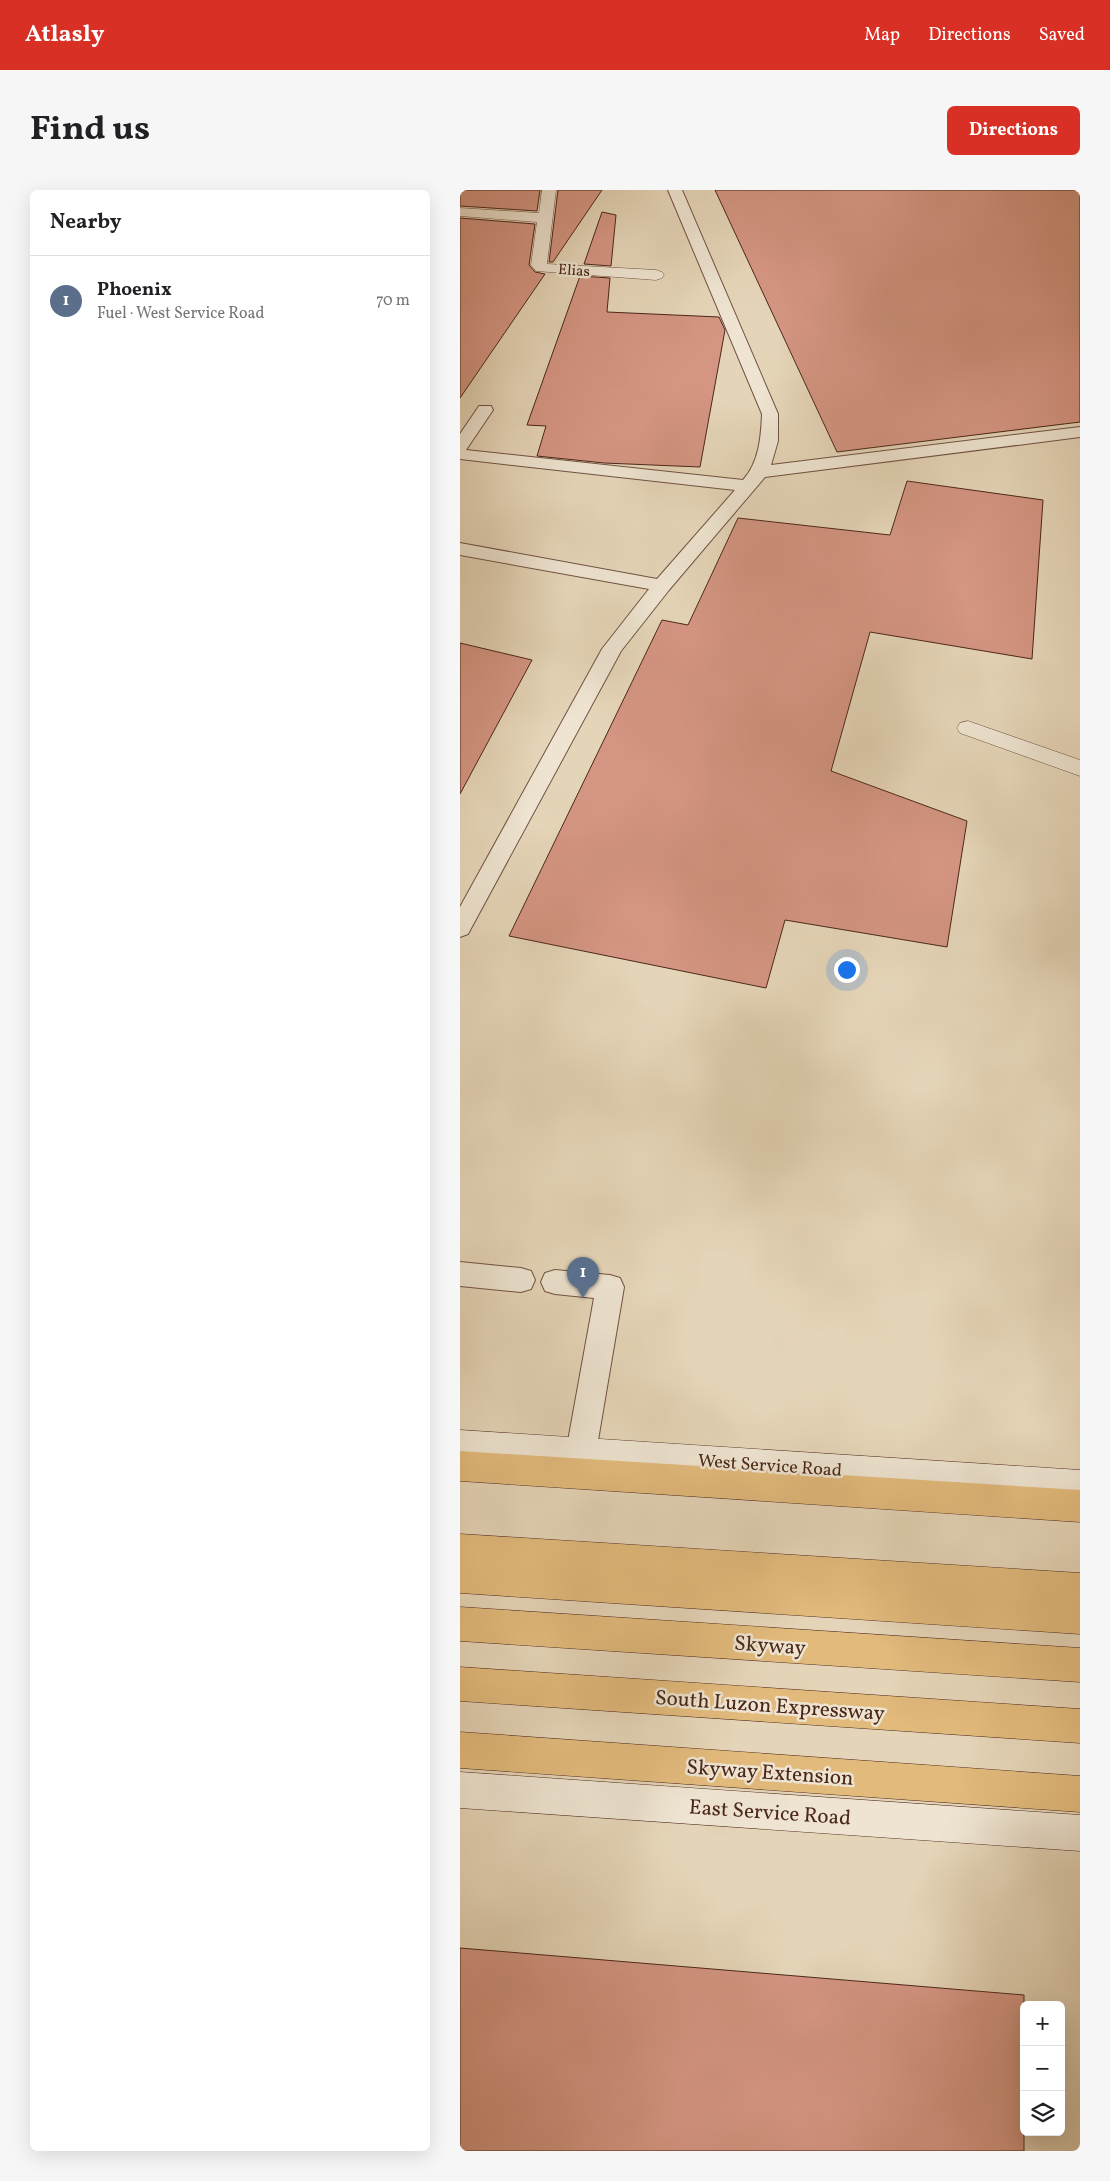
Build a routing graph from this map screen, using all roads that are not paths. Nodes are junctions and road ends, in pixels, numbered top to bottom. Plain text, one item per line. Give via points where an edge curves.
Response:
1 (549, 190) edge
2 (675, 190) edge
3 (460, 212) edge
4 (546, 218) junction
5 (656, 276) dead end
6 (485, 410) dead end
7 (1080, 432) edge
8 (460, 446) edge
9 (460, 454) edge
10 (760, 472) junction
11 (746, 486) junction
12 (460, 549) edge
13 (662, 586) junction
14 (968, 728) dead end
15 (1080, 768) edge
16 (460, 928) edge
17 (460, 1274) edge
18 (522, 1280) dead end
19 (555, 1282) dead end
20 (460, 1445) edge
21 (581, 1452) junction
22 (460, 1466) edge
23 (1080, 1485) edge
24 (1080, 1506) edge
25 (460, 1550) edge
26 (460, 1576) edge
27 (1080, 1590) edge
28 (1080, 1617) edge
29 (460, 1624) edge
30 (1080, 1665) edge
31 (460, 1684) edge
32 (1080, 1726) edge
33 (460, 1750) edge
34 (460, 1790) edge
35 (1080, 1794) edge
36 (1080, 1834) edge

1 - 4 main road, Elias
2 - 10 lane via 770,414 768,441
3 - 4 main road
4 - 5 main road, Elias via 542,268
6 - 8 lane
7 - 10 lane
9 - 11 lane
10 - 11 lane
11 - 13 lane
12 - 13 lane
13 - 16 lane via 612,649
14 - 15 main road
17 - 18 lane
19 - 21 lane via 610,1286
20 - 21 main road, West Service Road
21 - 23 main road, West Service Road
22 - 24 highway
25 - 27 highway
26 - 28 highway
29 - 30 highway, Skyway
31 - 32 highway, South Luzon Expressway
33 - 35 highway, Skyway Extension
34 - 36 main road, East Service Road

